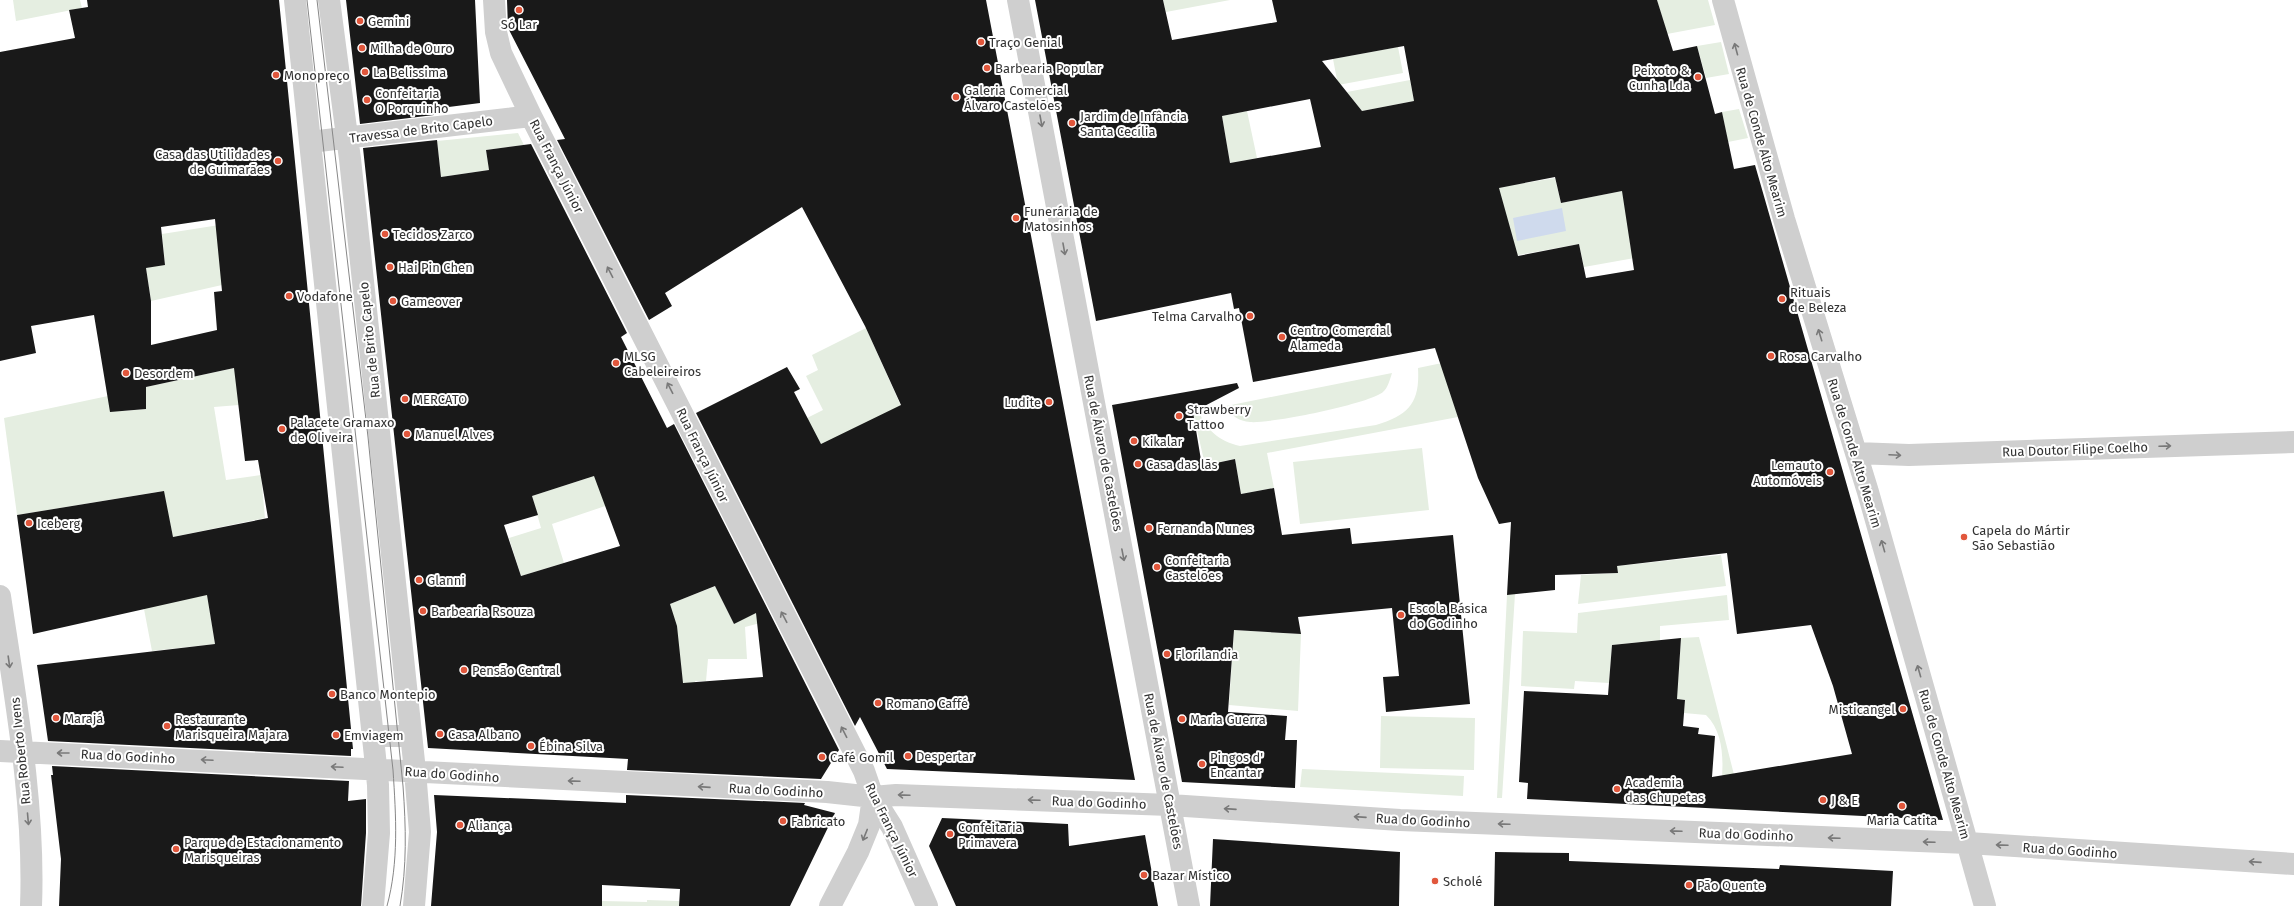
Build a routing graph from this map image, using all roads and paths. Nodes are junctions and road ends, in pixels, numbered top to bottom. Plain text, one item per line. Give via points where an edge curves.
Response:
1 (295, 0) edge
2 (329, 0) edge
3 (494, 0) edge
4 (1018, 0) edge
5 (1723, 0) edge
6 (334, 40) junction
7 (300, 44) junction
8 (531, 116) junction
9 (347, 137) junction
10 (310, 142) junction
11 (2294, 442) edge
12 (1856, 453) junction
13 (0, 596) edge
14 (373, 736) junction
15 (411, 736) junction
16 (11, 752) edge
17 (377, 777) junction
18 (416, 779) junction
19 (873, 797) junction
20 (1170, 805) junction
21 (1968, 843) junction
22 (2294, 864) edge
23 (31, 906) edge
24 (373, 906) edge
25 (414, 906) edge
26 (830, 906) edge
27 (927, 906) edge
28 (1189, 906) edge
29 (1985, 906) edge

1 - 7 street
2 - 6 street, Rua de Brito Capelo
3 - 8 street, Rua França Júnior via 496,32 501,53
4 -> 20 street, Rua de Álvaro de Castelões
12 -> 5 street, Rua de Conde Alto Mearim via 1784,219
6 - 7 street
6 - 9 street, Rua de Brito Capelo
7 - 10 street
8 - 9 street, Travessa de Brito Capelo
19 -> 8 street, Rua França Júnior via 864,771
9 - 10 street, Travessa de Brito Capelo
9 - 15 street, Rua de Brito Capelo
10 - 14 street
12 -> 11 street, Rua Doutor Filipe Coelho via 1909,455
21 -> 12 street, Rua de Conde Alto Mearim
13 -> 16 street, Rua Roberto Ivens
14 - 15 street
14 - 17 street
15 - 18 street, Rua de Brito Capelo
17 -> 16 street, Rua do Godinho
16 -> 23 street, Rua Roberto Ivens via 32,867
17 - 18 street, Rua do Godinho
17 - 24 street via 379,833
19 -> 18 street, Rua do Godinho via 826,792 466,776
18 - 25 street, Rua de Brito Capelo via 420,832
20 -> 19 street, Rua do Godinho via 896,795
19 -> 26 street via 869,825
19 - 27 street, Rua França Júnior via 892,828
21 -> 20 street, Rua do Godinho via 1400,820
20 - 28 street, Rua de Álvaro de Castelões
22 -> 21 street, Rua do Godinho
21 - 29 street, Rua de Conde Alto Mearim

